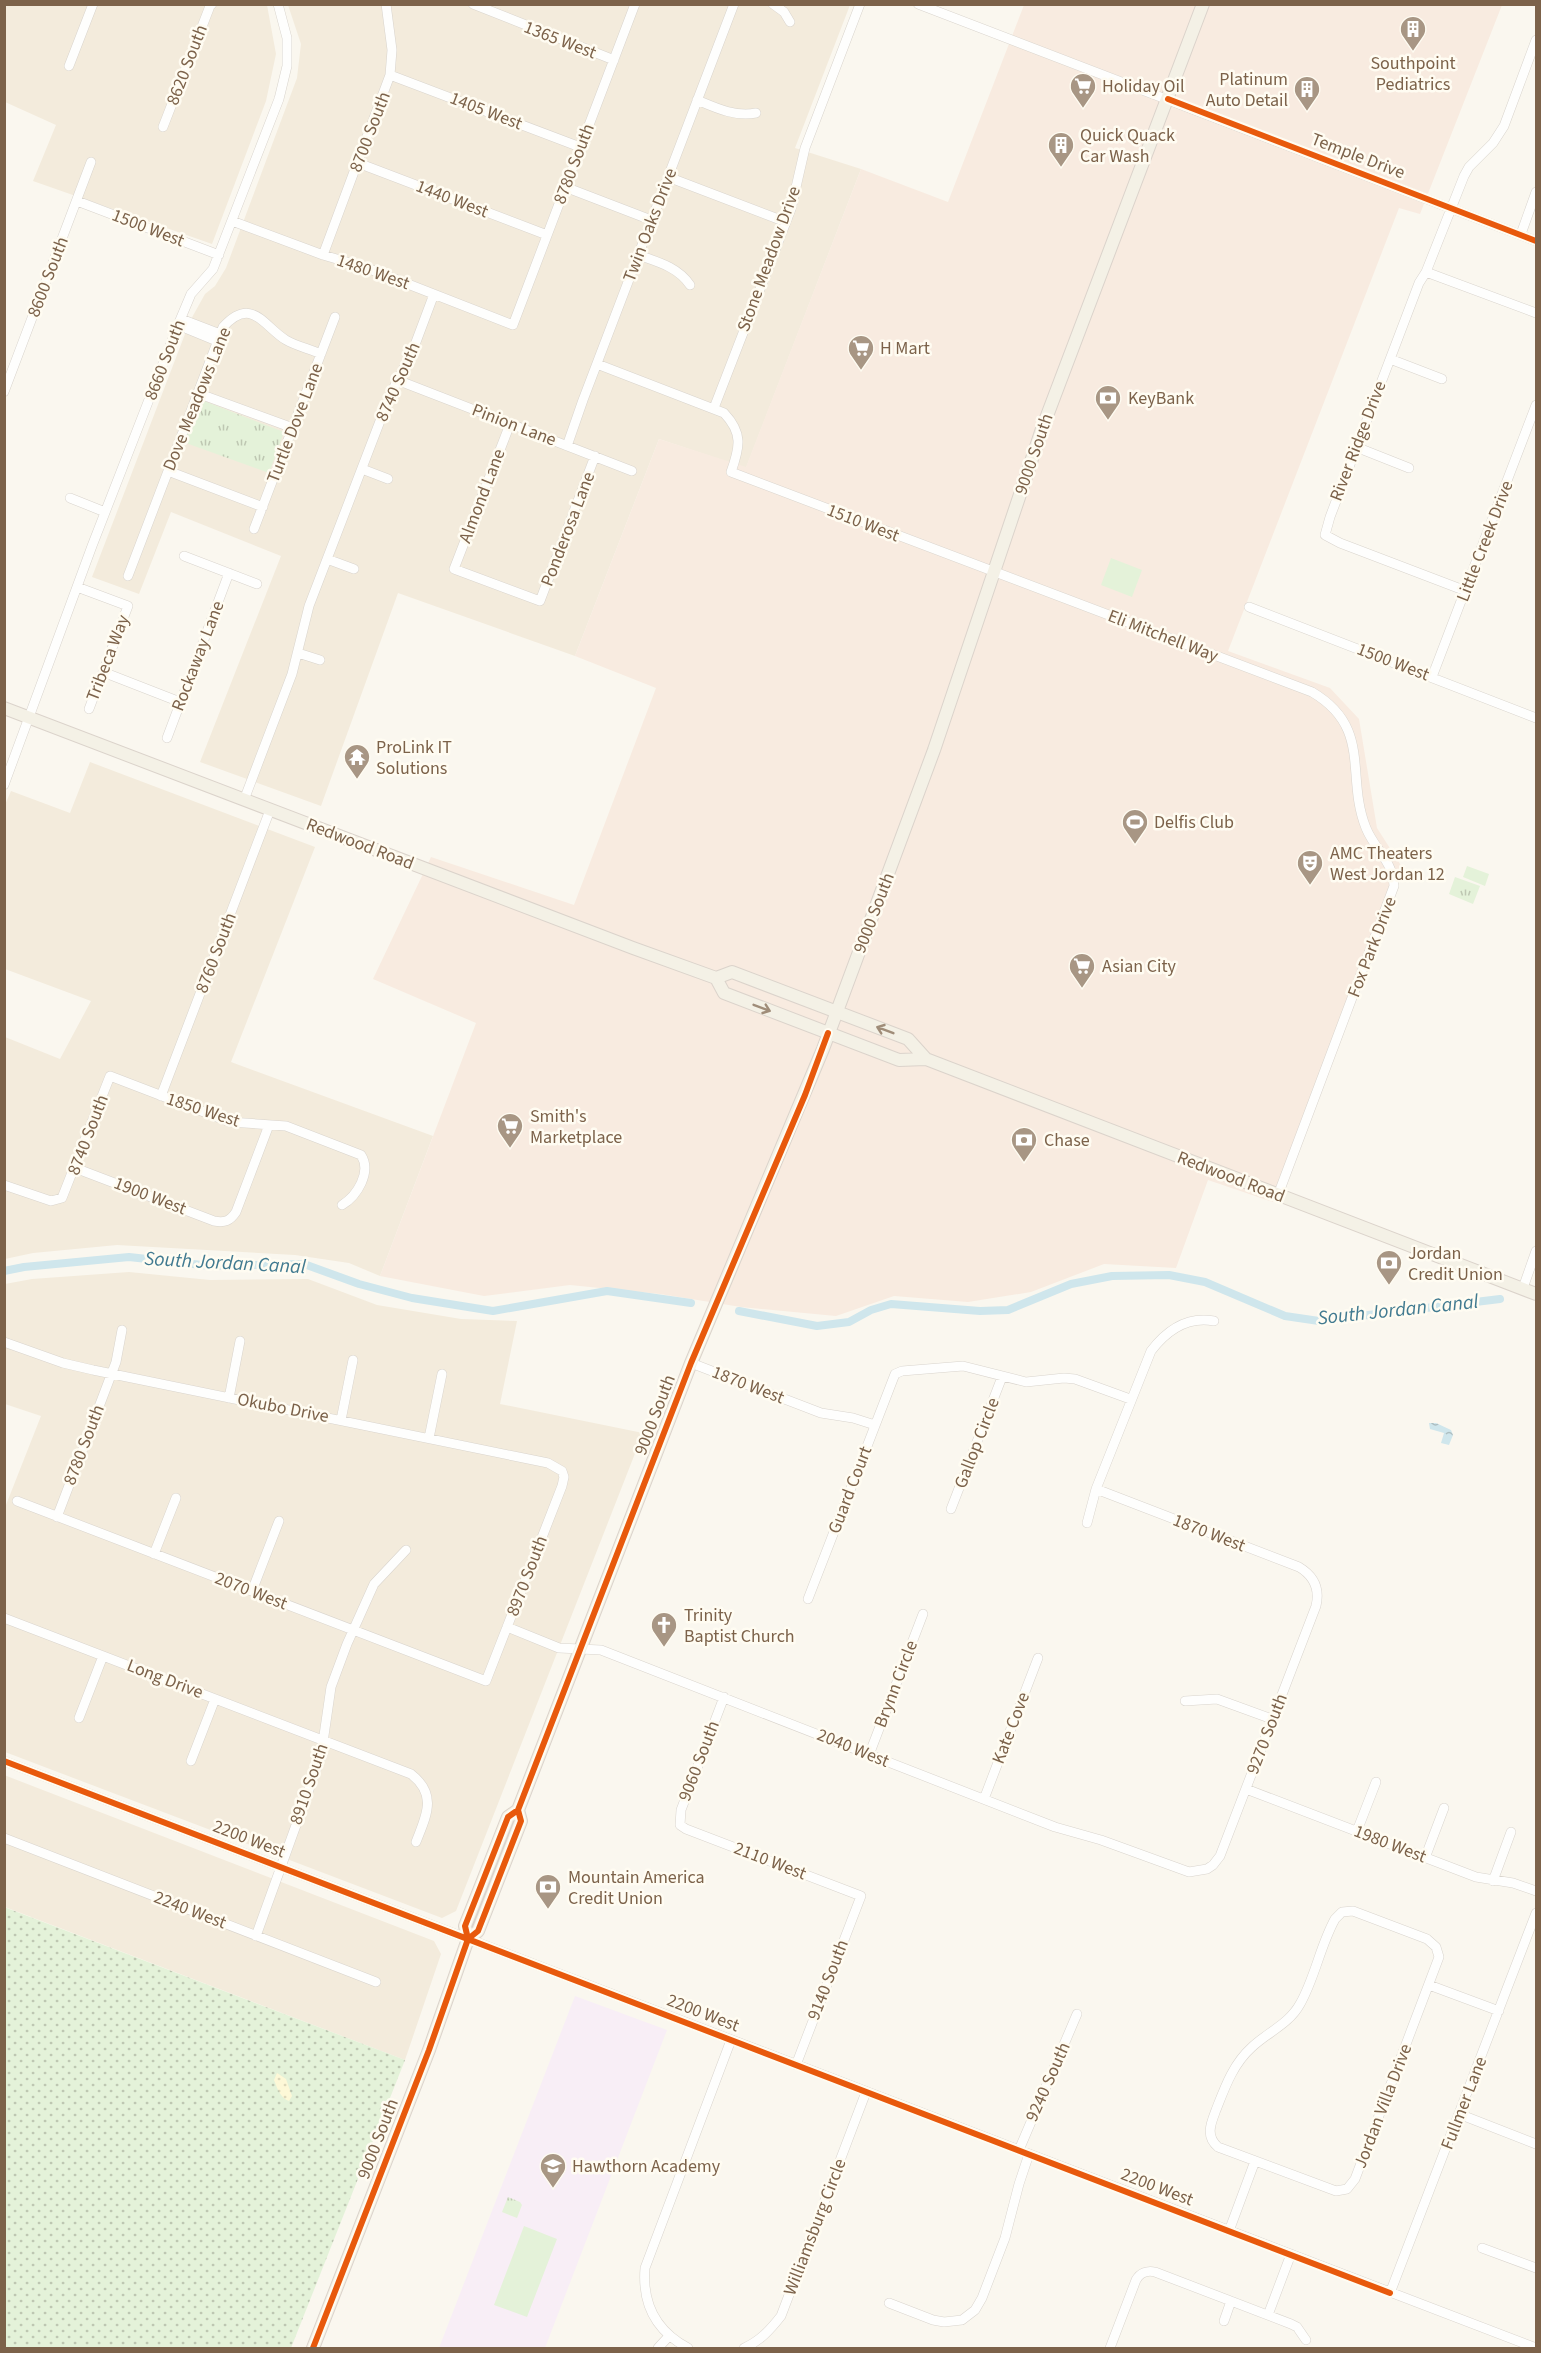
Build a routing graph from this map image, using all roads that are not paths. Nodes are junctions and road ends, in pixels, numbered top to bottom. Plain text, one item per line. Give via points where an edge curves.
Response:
1 (93, 4) edge
2 (212, 4) edge
3 (278, 4) edge
4 (386, 4) edge
5 (473, 4) edge
6 (635, 4) edge
7 (734, 4) edge
8 (773, 4) edge
9 (860, 4) edge
10 (918, 4) edge
11 (1203, 4) edge
12 (790, 22) dead end
13 (1536, 40) edge
14 (614, 60) junction
15 (69, 66) dead end
16 (390, 75) junction
17 (1168, 99) junction
18 (697, 100) junction
19 (756, 113) dead end
20 (163, 127) dead end
21 (580, 147) junction
22 (92, 162) dead end
23 (358, 163) junction
24 (668, 177) junction
25 (565, 187) junction
26 (1536, 192) edge
27 (77, 201) junction
28 (1451, 208) junction
29 (651, 220) junction
30 (232, 221) junction
31 (786, 222) junction
32 (1521, 234) junction
33 (547, 235) junction
34 (1536, 238) edge
35 (219, 255) junction
36 (323, 255) junction
37 (638, 255) junction
38 (1426, 272) junction
39 (690, 285) dead end
40 (434, 294) junction
41 (1536, 313) edge
42 (335, 317) dead end
43 (180, 322) junction
44 (513, 325) joint
45 (218, 337) junction
46 (321, 354) junction
47 (1390, 359) junction
48 (597, 364) junction
49 (1442, 379) dead end
50 (397, 380) junction
51 (4, 392) edge
52 (197, 393) junction
53 (1536, 405) edge
54 (714, 408) junction
55 (510, 424) junction
56 (292, 428) junction
57 (567, 446) junction
58 (1356, 447) junction
59 (595, 456) junction
60 (1409, 468) dead end
61 (362, 469) junction
62 (168, 471) junction
63 (632, 471) dead end
64 (388, 479) dead end
65 (70, 498) dead end
66 (263, 507) junction
67 (105, 512) junction
68 (254, 529) dead end
69 (184, 556) dead end
70 (327, 559) junction
71 (354, 569) dead end
72 (230, 573) junction
73 (995, 573) junction
74 (128, 576) dead end
75 (257, 584) dead end
76 (77, 586) junction
77 (1466, 591) junction
78 (540, 601) joint
79 (1249, 607) dead end
80 (298, 653) junction
81 (320, 660) dead end
82 (103, 672) junction
83 (1432, 677) junction
84 (180, 702) junction
85 (1329, 703) joint
86 (4, 708) edge
87 (89, 709) dead end
88 (30, 718) junction
89 (1536, 718) edge
90 (167, 738) dead end
91 (4, 785) edge
92 (244, 800) junction
93 (270, 810) junction
94 (716, 978) junction
95 (836, 1011) junction
96 (828, 1033) junction
97 (926, 1059) junction
98 (110, 1076) joint
99 (161, 1096) junction
100 (269, 1125) junction
101 (75, 1168) junction
102 (9, 1186) edge
103 (1278, 1195) junction
104 (342, 1205) dead end
105 (1536, 1251) edge
106 (1523, 1288) junction
107 (1536, 1294) edge
108 (1214, 1321) dead end
109 (122, 1330) dead end
110 (240, 1341) dead end
111 (4, 1342) edge
112 (353, 1360) dead end
113 (691, 1363) junction
114 (112, 1374) junction
115 (442, 1374) dead end
116 (1002, 1377) junction
117 (229, 1398) junction
118 (1130, 1399) junction
119 (341, 1420) junction
120 (875, 1425) junction
121 (429, 1438) junction
122 (562, 1471) joint
123 (1096, 1489) junction
124 (176, 1498) dead end
125 (16, 1501) dead end
126 (951, 1509) dead end
127 (57, 1517) junction
128 (279, 1521) dead end
129 (1087, 1522) dead end
130 (406, 1550) dead end
131 (154, 1554) junction
132 (1316, 1585) joint
133 (252, 1591) junction
134 (808, 1599) dead end
135 (923, 1614) dead end
136 (4, 1618) edge
137 (507, 1627) junction
138 (354, 1630) junction
139 (580, 1650) junction
140 (103, 1656) junction
141 (1038, 1658) dead end
142 (486, 1681) joint
143 (724, 1697) junction
144 (215, 1699) junction
145 (1185, 1701) dead end
146 (79, 1718) dead end
147 (1272, 1719) junction
148 (325, 1741) junction
149 (869, 1755) junction
150 (4, 1761) edge
151 (191, 1761) dead end
152 (1376, 1782) dead end
153 (1246, 1789) junction
154 (984, 1799) junction
155 (1444, 1808) dead end
156 (680, 1825) joint
157 (1357, 1832) junction
158 (1511, 1833) dead end
159 (4, 1838) edge
160 (416, 1842) dead end
161 (1425, 1858) junction
162 (281, 1867) junction
163 (1199, 1872) joint
164 (1494, 1881) junction
165 (1536, 1891) edge
166 (861, 1896) joint
167 (1536, 1913) edge
168 (256, 1936) junction
169 (468, 1939) junction
170 (376, 1982) dead end
171 (1429, 1985) junction
172 (1499, 2011) junction
173 (1077, 2014) dead end
174 (731, 2040) junction
175 (796, 2065) junction
176 (866, 2092) junction
177 (1459, 2114) junction
178 (1536, 2144) edge
179 (1019, 2150) junction
180 (1029, 2154) junction
181 (1255, 2161) junction
182 (1229, 2231) junction
183 (1482, 2248) dead end
184 (1291, 2254) junction
185 (1536, 2268) edge
186 (1390, 2293) junction
187 (1231, 2301) junction
188 (889, 2303) dead end
189 (1268, 2314) junction
190 (1224, 2321) dead end
191 (669, 2336) junction
192 (1306, 2340) dead end
193 (1536, 2348) edge
194 (313, 2349) edge
195 (658, 2349) edge
196 (688, 2349) edge
197 (744, 2349) edge
198 (1110, 2349) edge

1 - 15 street
2 - 20 street, 8620 South
3 - 30 street, 8660 South via 287,38 287,66 279,99
4 - 16 street, 8700 South via 392,50
5 - 14 street, 1365 West
6 - 14 street, 8780 South
7 - 18 street, Twin Oaks Drive
8 - 12 street
9 - 31 street, Stone Meadow Drive via 805,148
10 - 17 street, Temple Drive
11 - 17 main road, 9000 South
13 - 28 street, River Ridge Drive via 1504,126 1493,144 1469,167
14 - 21 street, 8780 South
16 - 21 street, 1405 West
16 - 23 street, 8700 South
17 - 28 street, Temple Drive
17 - 73 main road, 9000 South via 1042,429
18 - 19 street via 732,113
18 - 24 street, Twin Oaks Drive
21 - 25 street, 8780 South
22 - 27 street, 8600 South
23 - 33 street, 1440 West
23 - 36 street, 8700 South
24 - 29 street, Twin Oaks Drive
24 - 31 street
25 - 29 street
25 - 33 street, 8780 South
26 - 32 street
27 - 35 street, 1500 West
27 - 51 street, 8600 South
28 - 32 street, Temple Drive
28 - 38 street, River Ridge Drive
29 - 37 street, Twin Oaks Drive
30 - 35 street, 8660 South
30 - 36 street, 1480 West
31 - 54 street, Stone Meadow Drive
32 - 34 street, Temple Drive
33 - 44 street, 8780 South
35 - 43 street, 8660 South via 213,269 191,294
36 - 40 street, 1480 West
37 - 39 street via 675,269
37 - 48 street, Twin Oaks Drive
38 - 41 street
38 - 47 street, River Ridge Drive
40 - 44 street, 1480 West
40 - 50 street, 8740 South
42 - 46 street, Turtle Dove Lane
43 - 45 street
43 - 67 street, 8660 South
45 - 46 street, Dove Meadows Lane via 236,316 254,315 283,338
45 - 52 street, Dove Meadows Lane
46 - 56 street, Turtle Dove Lane
47 - 49 street
47 - 58 street, River Ridge Drive
48 - 54 street
48 - 57 street, Twin Oaks Drive
50 - 55 street, Pinion Lane
50 - 61 street, 8740 South
52 - 56 street
52 - 62 street, Dove Meadows Lane
53 - 77 street, Little Creek Drive
54 - 73 street, 1510 West via 724,412 736,430 739,444 731,472
55 - 57 street, Pinion Lane
55 - 78 street, Almond Lane via 454,569
56 - 66 street, Turtle Dove Lane
57 - 59 street, Pinion Lane
58 - 60 street
58 - 77 street, River Ridge Drive via 1325,535
59 - 63 street, Pinion Lane
59 - 78 street, Ponderosa Lane
61 - 64 street
61 - 70 street, 8740 South
62 - 66 street
62 - 74 street, Dove Meadows Lane
65 - 67 street
66 - 68 street, Turtle Dove Lane
67 - 76 street, 8660 South
69 - 72 street
70 - 71 street
70 - 80 street, 8740 South via 305,619
72 - 75 street
72 - 84 street, Rockaway Lane
73 - 85 street, Eli Mitchell Way via 1312,692
73 - 95 main road, 9000 South
76 - 82 street, Tribeca Way via 128,606
76 - 88 street, 8660 South
77 - 83 street, Little Creek Drive
79 - 83 street, 1500 West
80 - 81 street
80 - 92 street, 8740 South
82 - 84 street
82 - 87 street, Tribeca Way
83 - 89 street, 1500 West
84 - 90 street, Rockaway Lane
85 - 103 street, Fox Park Drive via 1351,737 1366,828 1391,866 1394,886
86 - 88 main road, Redwood Road
88 - 91 street, 8660 South
88 - 92 main road, Redwood Road
92 - 93 main road, Redwood Road
93 - 94 main road, Redwood Road
93 - 99 street, 8760 South
94 - 95 main road, Redwood Road via 732,972
94 -> 96 main road, Redwood Road via 724,993
95 - 96 main road, 9000 South
97 -> 95 main road, Redwood Road via 908,1039
96 - 97 main road, Redwood Road via 899,1060
96 - 113 main road, 9000 South
97 - 103 main road, Redwood Road
98 - 99 street, 1850 West
98 - 101 street, 8740 South
99 - 100 street, 1850 West via 230,1122
100 - 101 street, 1900 West via 236,1212 225,1222
100 - 104 street, 1850 West via 286,1126 361,1155 365,1171 356,1193
101 - 102 street, 8740 South via 62,1198 51,1201
103 - 106 main road, Redwood Road
105 - 106 street
106 - 107 main road, Redwood Road
108 - 118 street via 1194,1320 1162,1338 1147,1356
109 - 114 street, 8780 South
110 - 117 street
111 - 114 street, Okubo Drive via 63,1363
112 - 119 street
113 - 120 street, 1870 West via 820,1413
113 - 139 main road, 9000 South
114 - 117 street, Okubo Drive
114 - 127 street, 8780 South
115 - 121 street
116 - 118 street via 1026,1382 1075,1379
116 - 120 street, Guard Court via 973,1367 902,1371 895,1374
116 - 126 street, Gallop Circle
117 - 119 street, Okubo Drive
118 - 123 street
119 - 121 street, Okubo Drive
120 - 134 street, Guard Court
121 - 122 street, Okubo Drive via 548,1463
122 - 137 street, 8970 South via 562,1486
123 - 129 street
123 - 132 street, 1870 West via 1299,1568
124 - 131 street
125 - 127 street, 2070 West
127 - 131 street, 2070 West
128 - 133 street
130 - 138 street, 8910 South via 374,1584
131 - 133 street, 2070 West
132 - 147 street, 9270 South via 1316,1606
133 - 138 street, 2070 West
135 - 149 street, Brynn Circle
136 - 140 street, Long Drive
137 - 139 street, 2040 West via 559,1648
137 - 142 street, 8970 South
138 - 142 street, 2070 West
138 - 148 street, 8910 South via 331,1687
139 - 143 street, 2040 West via 601,1650
139 - 169 main road, 9000 South via 518,1810 521,1821 478,1931
140 - 144 street, Long Drive
140 - 146 street
141 - 154 street, Kate Cove
143 - 149 street, 2040 West
143 - 156 street, 9060 South via 681,1810
144 - 148 street, Long Drive
144 - 151 street
145 - 147 street via 1222,1701
147 - 153 street, 9270 South
148 - 160 street, Long Drive via 418,1780 429,1803
148 - 162 street, 8910 South
149 - 154 street, 2040 West
150 - 162 street, 2200 West
152 - 157 street
153 - 157 street, 1980 West
153 - 163 street, 9270 South via 1217,1861
154 - 163 street, 2040 West via 1182,1871
155 - 161 street
156 - 166 street, 2110 West
157 - 161 street, 1980 West
158 - 164 street
159 - 168 street, 2240 West
161 - 164 street, 1980 West
162 - 168 street, 8910 South
162 - 169 street, 2200 West
164 - 165 street, 1980 West
166 - 175 street, 9140 South
167 - 172 street, Fullmer Lane
168 - 170 street, 2240 West
169 - 174 street, 2200 West
169 - 194 main road, 9000 South
171 - 172 street
171 - 181 street, Jordan Villa Drive via 1352,2185 1342,2191 1331,2190
171 - 181 street, Jordan Villa Drive via 1439,1952 1427,1939 1353,1911 1338,1915 1300,2004 1288,2020 1250,2048 1233,2071 1210,2126 1212,2141 1218,2147
172 - 177 street, Fullmer Lane
173 - 179 street, 9240 South
174 - 175 street, 2200 West
174 - 191 street via 645,2268 647,2303 654,2319
175 - 176 street, 2200 West
176 - 179 street, 2200 West
176 - 197 street, Williamsburg Circle via 781,2316 756,2343
177 - 178 street
177 - 186 street, Fullmer Lane
179 - 180 street, 2200 West
180 - 182 street, 2200 West
180 - 188 street via 1005,2238 975,2310 962,2320 944,2322
181 - 182 street
182 - 184 street, 2200 West
183 - 185 street
184 - 186 street, 2200 West
184 - 189 street
186 - 193 street, 2200 West
187 - 189 street
187 - 190 street
187 - 198 street via 1155,2272 1144,2272 1136,2280
189 - 192 street via 1294,2325
191 - 195 street
191 - 196 street

